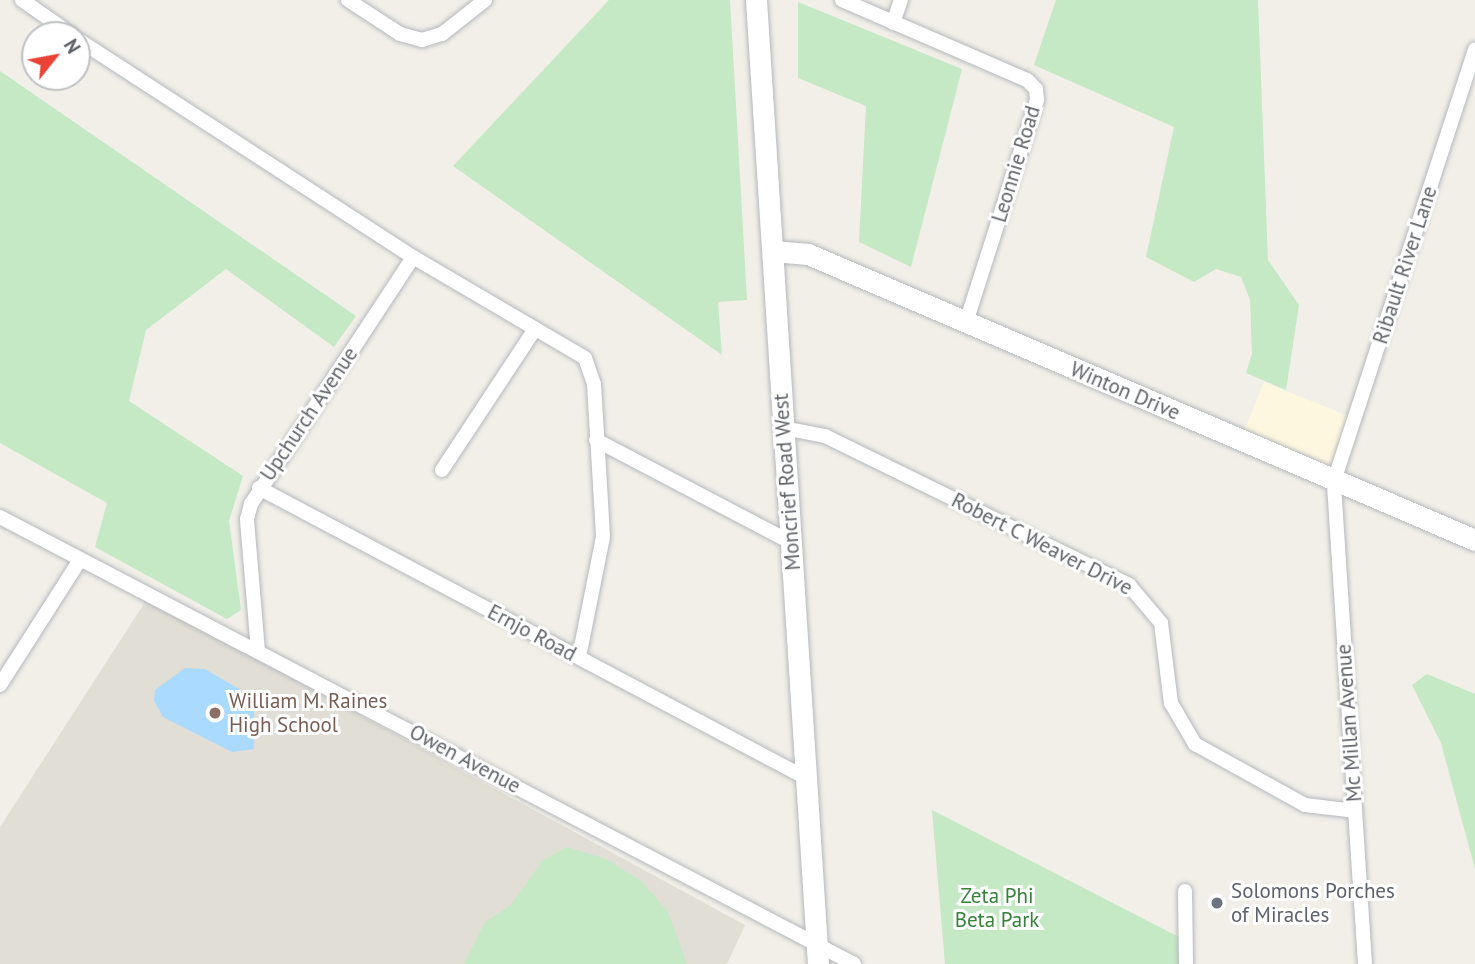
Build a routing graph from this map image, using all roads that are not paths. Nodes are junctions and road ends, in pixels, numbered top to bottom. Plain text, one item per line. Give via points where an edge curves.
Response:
1 (22, 0) edge
2 (348, 0) edge
3 (485, 0) edge
4 (756, 0) edge
5 (842, 0) edge
6 (901, 0) edge
7 (52, 21) edge
8 (893, 23) junction
9 (91, 47) edge
10 (1475, 49) edge
11 (773, 251) junction
12 (413, 257) junction
13 (966, 323) junction
14 (535, 329) junction
15 (784, 428) junction
16 (596, 440) junction
17 (442, 470) dead end
18 (1334, 481) junction
19 (259, 488) junction
20 (0, 517) edge
21 (1475, 540) edge
22 (792, 543) junction
23 (80, 559) junction
24 (258, 651) junction
25 (579, 657) junction
26 (0, 685) edge
27 (806, 778) junction
28 (1354, 811) junction
29 (1185, 891) dead end
30 (817, 954) edge
31 (854, 964) edge
32 (1186, 964) edge
33 (1365, 964) edge

1 - 7 street
2 - 3 street via 400,34 422,40 442,34
4 - 11 main road, Moncrief Road West
5 - 8 street, Leonnie Road
6 - 8 street
8 - 13 street, Leonnie Road via 1027,80 1038,95
9 - 12 street
10 - 18 street, Ribault River Lane
11 - 13 main road, Winton Drive via 808,254
11 - 15 main road, Moncrief Road West
12 - 14 street
12 - 19 street, Upchurch Avenue
13 - 18 main road, Winton Drive
14 - 16 street via 585,358 594,384
14 - 17 street
15 - 22 main road, Moncrief Road West
15 - 28 street, Robert C Weaver Drive via 825,436 1129,585 1161,623 1171,703 1195,744 1304,805
16 - 22 street
16 - 25 street via 602,562
18 - 21 main road, Winton Drive
18 - 28 street, Mc Millan Avenue
19 - 24 street, Upchurch Avenue via 247,519
19 - 25 street, Ernjo Road
20 - 23 street, Owen Avenue
22 - 27 main road, Moncrief Road West
23 - 24 street, Owen Avenue
23 - 26 street
24 - 30 street, Owen Avenue
25 - 27 street, Ernjo Road
27 - 30 main road, Moncrief Road West
28 - 33 street, Mc Millan Avenue
29 - 32 street
30 - 31 street, Owen Avenue

